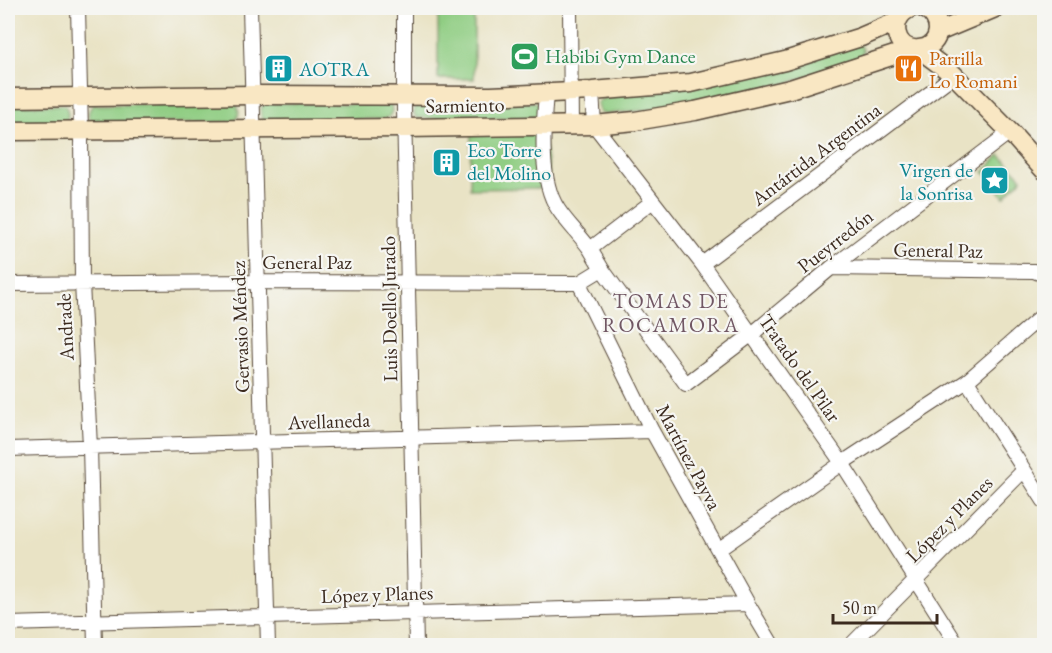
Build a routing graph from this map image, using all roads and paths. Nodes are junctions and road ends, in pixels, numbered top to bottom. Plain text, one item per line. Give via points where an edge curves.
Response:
1 (78, 8) edge
2 (250, 8) edge
3 (404, 8) edge
4 (570, 8) edge
5 (911, 8) edge
6 (924, 8) edge
7 (988, 11) edge
8 (895, 17) edge
9 (938, 34) junction
10 (916, 49) junction
11 (954, 75) junction
12 (592, 91) junction
13 (571, 93) junction
14 (546, 94) junction
15 (253, 95) junction
16 (405, 96) junction
17 (81, 97) junction
18 (8, 98) edge
19 (572, 125) junction
20 (594, 125) junction
21 (542, 126) junction
22 (405, 128) junction
23 (254, 129) junction
24 (8, 131) edge
25 (81, 131) junction
26 (1010, 132) junction
27 (1044, 170) edge
28 (653, 201) junction
29 (590, 249) junction
30 (702, 264) junction
31 (831, 268) junction
32 (603, 269) junction
33 (1044, 275) edge
34 (258, 282) junction
35 (408, 282) junction
36 (82, 283) junction
37 (579, 283) junction
38 (8, 285) edge
39 (1044, 314) edge
40 (752, 334) junction
41 (967, 381) junction
42 (652, 431) junction
43 (412, 438) junction
44 (262, 442) junction
45 (90, 447) junction
46 (8, 449) edge
47 (842, 463) junction
48 (1024, 470) junction
49 (1044, 501) edge
50 (718, 550) junction
51 (916, 579) junction
52 (748, 604) junction
53 (416, 613) junction
54 (268, 617) junction
55 (94, 621) junction
56 (8, 624) edge
57 (95, 645) edge
58 (268, 645) edge
59 (416, 645) edge
60 (772, 645) edge
61 (850, 645) edge
62 (958, 645) edge

1 - 17 street, Andrade
2 - 15 street, Gervasio Méndez
3 - 16 street, Luis Doello Jurado
4 - 13 street
5 - 8 main road, Sarmiento
6 - 9 main road via 933,13
7 - 9 main road, Sarmiento
8 - 10 main road via 900,41
8 - 12 main road, Sarmiento via 861,37 785,61 691,83
9 - 10 main road, Sarmiento via 931,44
9 - 11 main road
10 - 11 main road
10 - 20 main road, Sarmiento via 790,89 695,111
11 - 26 main road
11 - 30 street, Antártida Argentina
12 - 13 main road, Sarmiento
12 - 20 street
13 - 14 main road, Sarmiento
13 - 19 street
14 - 16 main road, Sarmiento
14 - 21 street
15 - 16 main road, Sarmiento
15 - 17 main road, Sarmiento
15 - 23 street, Gervasio Méndez
16 - 22 street, Luis Doello Jurado
17 - 18 main road, Sarmiento
17 - 25 street, Andrade
19 - 20 main road, Sarmiento
19 - 21 main road, Sarmiento
20 - 28 street, Tratado del Pilar
21 - 22 main road, Sarmiento
21 - 29 street via 550,193 557,208
22 - 23 main road, Sarmiento
22 - 35 street, Luis Doello Jurado
23 - 25 main road, Sarmiento
23 - 34 street, Gervasio Méndez
24 - 25 main road, Sarmiento
25 - 36 street, Andrade
26 - 27 main road
26 - 31 street, Pueyrredón
28 - 29 street
28 - 30 street, Tratado del Pilar
29 - 32 street
30 - 40 street, Tratado del Pilar
31 - 33 street, General Paz via 1034,271
31 - 40 street, Pueyrredón
32 - 37 street
32 - 40 street, Pueyrredón via 686,384
34 - 35 street, General Paz
34 - 36 street, General Paz
34 - 44 street, Gervasio Méndez
35 - 37 street, General Paz
35 - 43 street, Luis Doello Jurado
36 - 38 street, General Paz
36 - 45 street, Andrade
37 - 42 street, Martínez Payva
39 - 41 street
40 - 47 street, Tratado del Pilar
41 - 47 street
41 - 48 street
42 - 43 street, Avellaneda
42 - 50 street, Martínez Payva
43 - 44 street, Avellaneda
43 - 53 street, Luis Doello Jurado
44 - 45 street, Avellaneda
44 - 54 street, Gervasio Méndez
45 - 46 street, Avellaneda
45 - 55 street, Andrade
47 - 50 street
47 - 51 street, Tratado del Pilar
48 - 49 street
48 - 51 street, López y Planes
50 - 52 street, Martínez Payva
51 - 61 street, López y Planes
51 - 62 street, Tratado del Pilar
52 - 53 street, López y Planes
52 - 60 street, Martínez Payva
53 - 54 street, López y Planes
53 - 59 street, Luis Doello Jurado
54 - 55 street, López y Planes
54 - 58 street, Gervasio Méndez
55 - 56 street, López y Planes
55 - 57 street, Andrade

